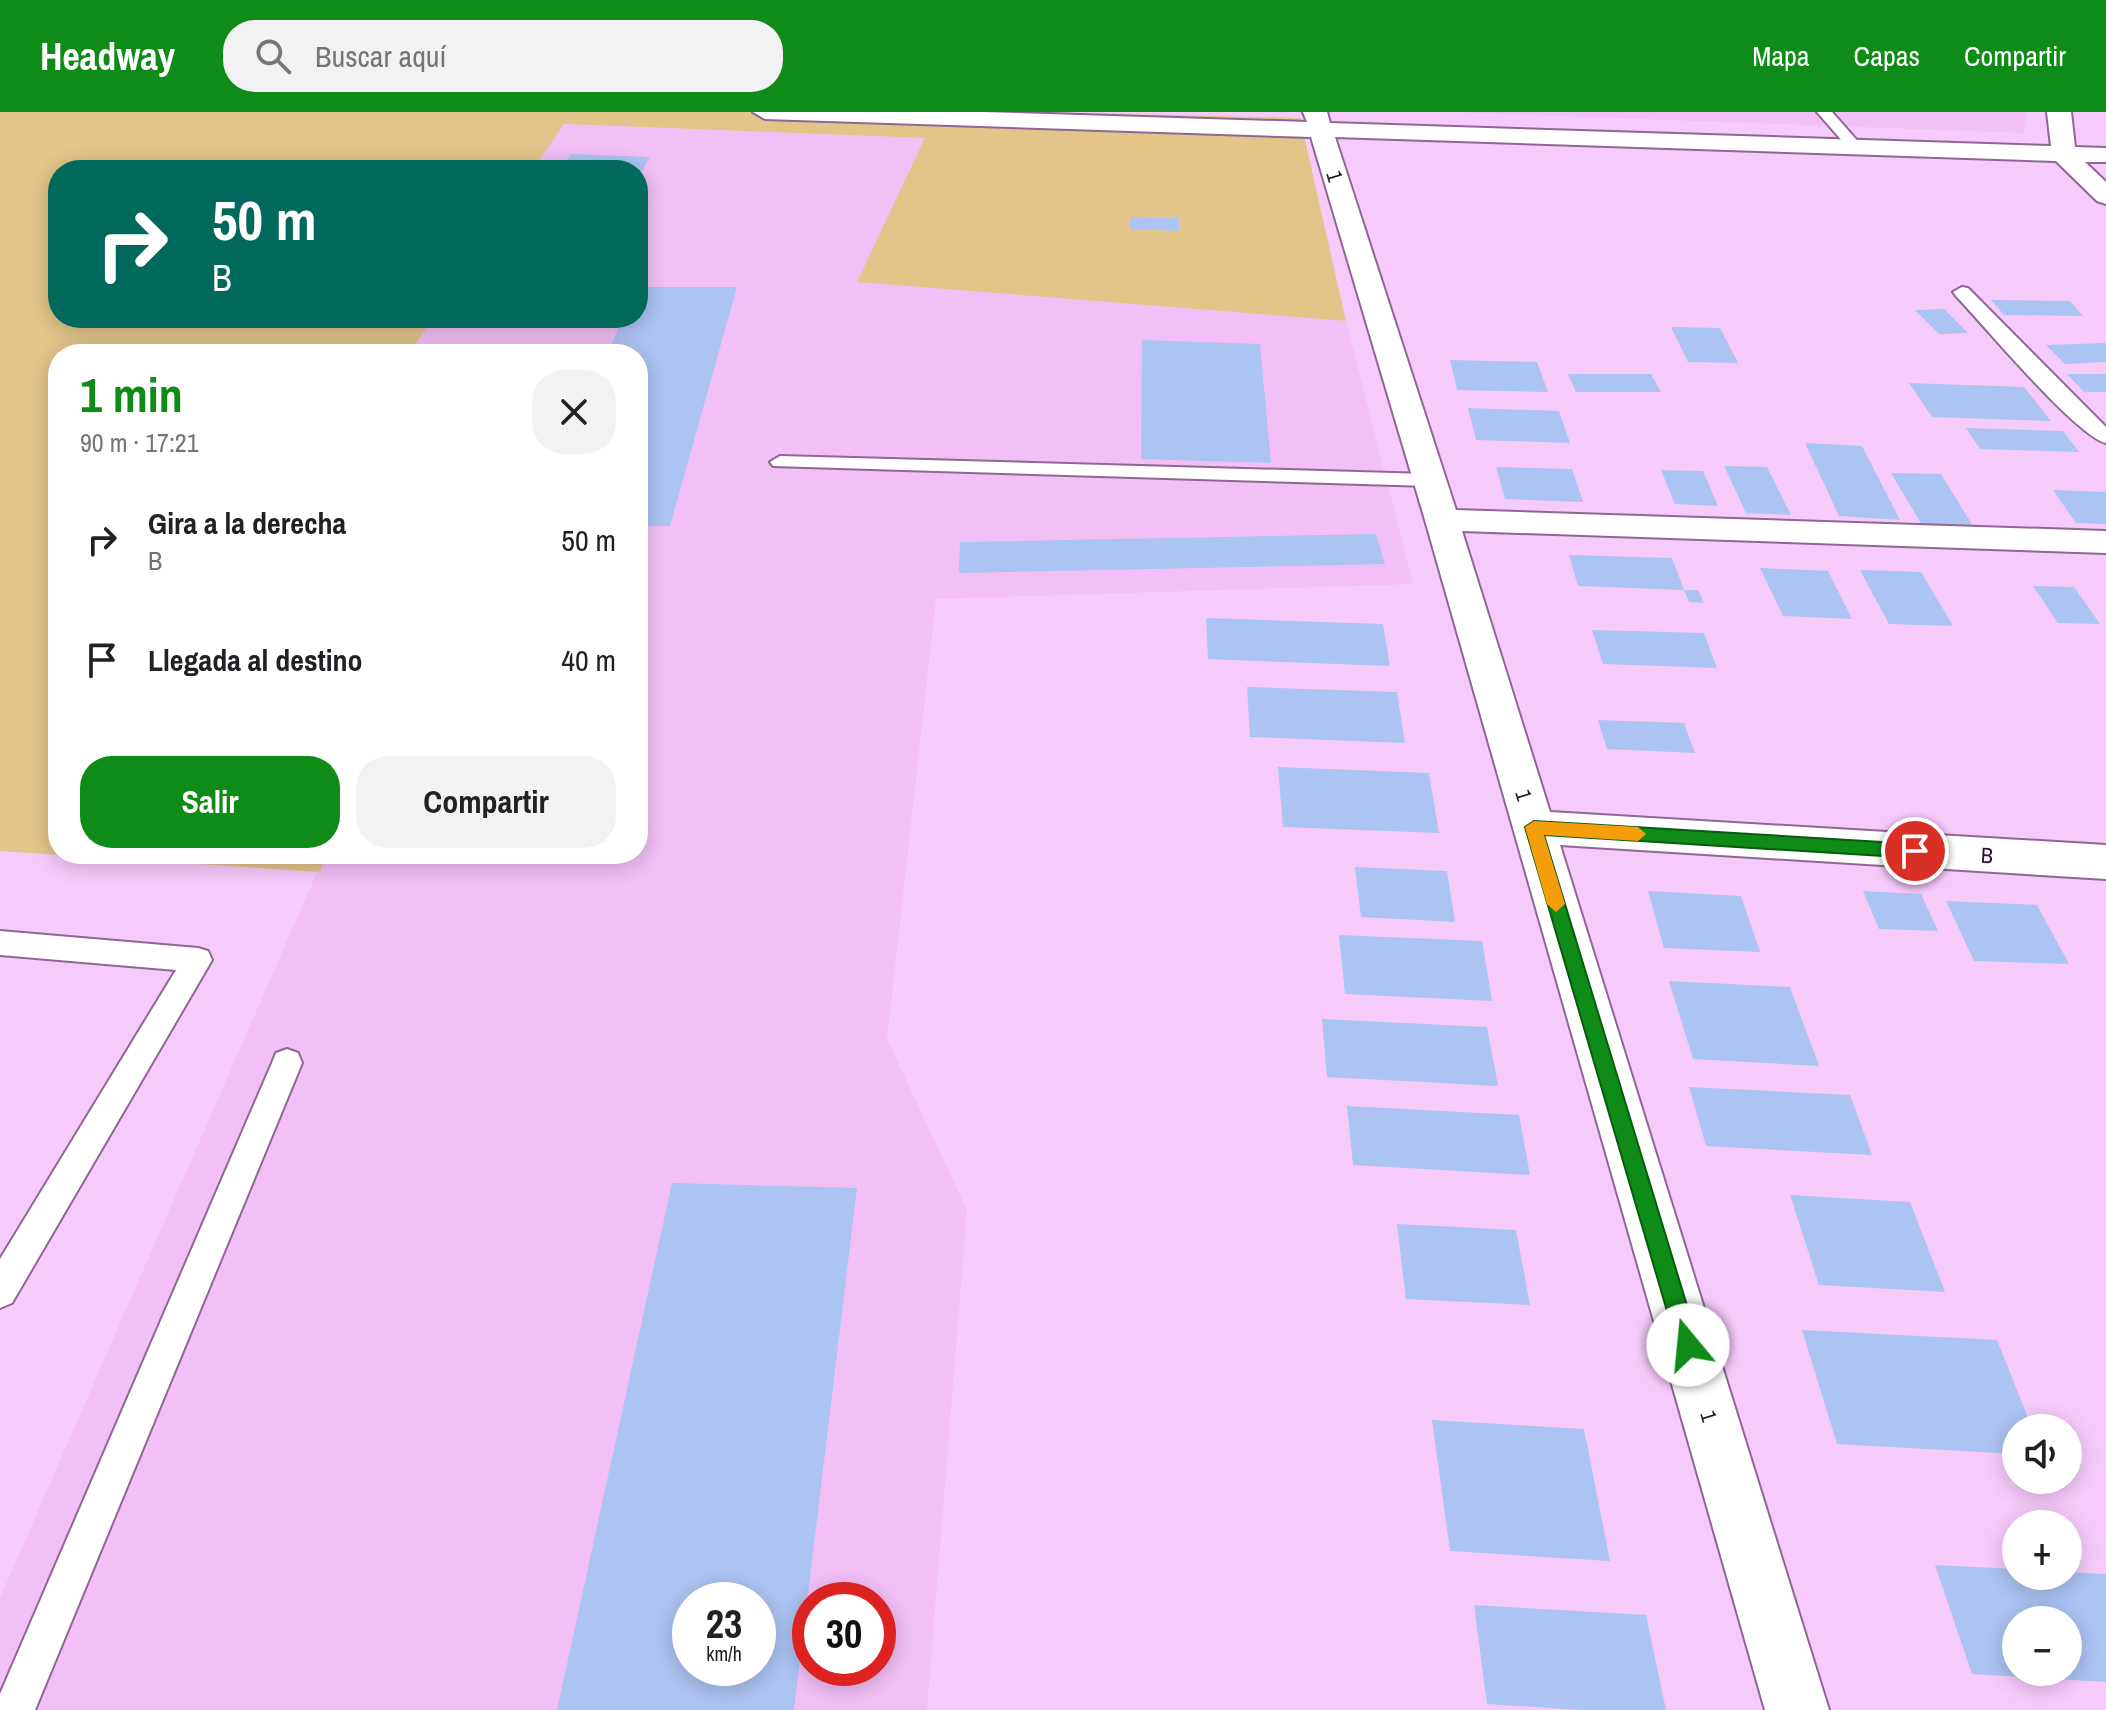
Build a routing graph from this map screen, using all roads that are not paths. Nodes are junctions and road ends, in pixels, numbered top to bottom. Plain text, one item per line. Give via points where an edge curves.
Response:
1 (765, 112) edge
2 (1824, 112) edge
3 (2059, 112) edge
4 (1318, 121) edge
5 (1856, 148) junction
6 (2064, 155) junction
7 (2106, 155) edge
8 (2106, 196) edge
9 (1962, 292) dead end
10 (2106, 437) edge
11 (780, 462) dead end
12 (1435, 500) junction
13 (2106, 542) edge
14 (1534, 827) junction
15 (2106, 862) edge
16 (0, 943) edge
17 (287, 1063) dead end
18 (0, 1291) edge
19 (14, 1710) edge
20 (1797, 1710) edge

1 - 4 street
2 - 5 lane
3 - 6 street
4 - 5 street
4 - 12 street, 1
5 - 6 street
6 - 7 street
6 - 8 street
9 - 10 lane
11 - 12 lane
12 - 13 street
12 - 14 street, 1
14 - 15 street, B
14 - 20 street, 1
16 - 18 lane via 198,960
17 - 19 lane

